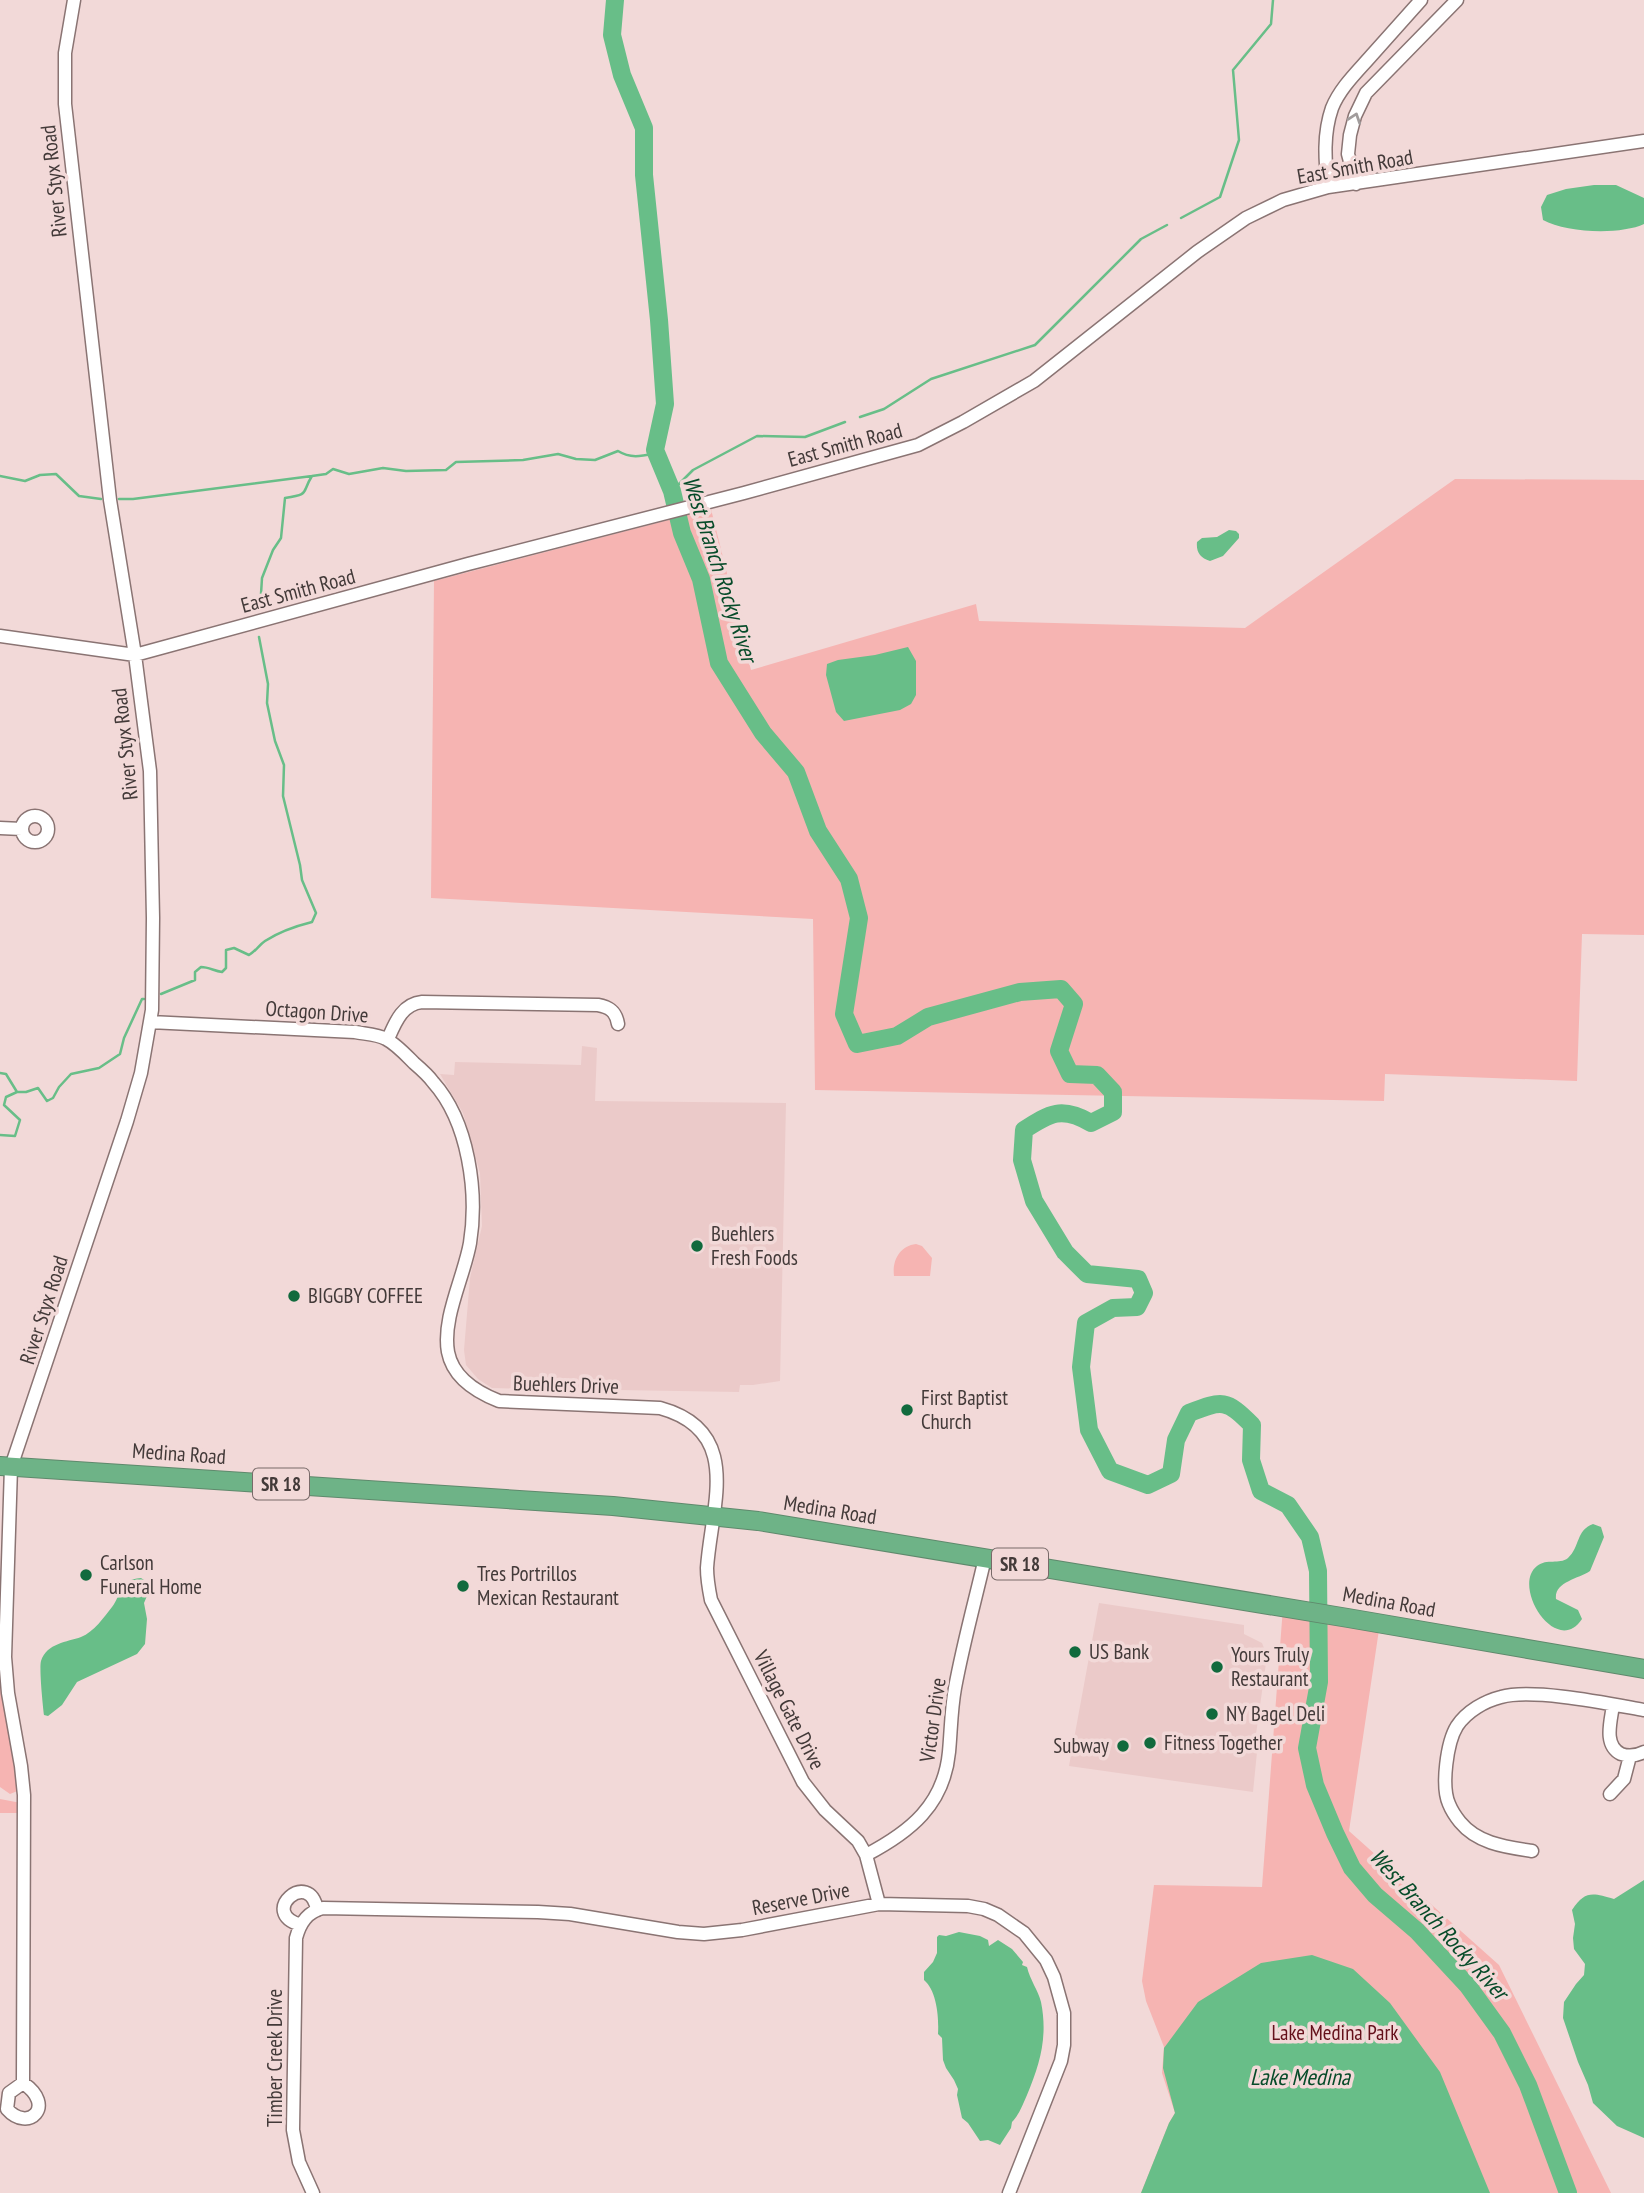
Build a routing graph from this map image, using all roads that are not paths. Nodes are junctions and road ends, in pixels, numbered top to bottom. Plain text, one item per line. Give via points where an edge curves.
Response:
1 (74, 0) edge
2 (1421, 0) edge
3 (1457, 0) edge
4 (1644, 141) edge
5 (1356, 184) junction
6 (1328, 187) junction
7 (0, 636) edge
8 (135, 655) junction
9 (0, 828) edge
10 (22, 829) dead end
11 (150, 1022) junction
12 (618, 1024) dead end
13 (388, 1039) junction
14 (6, 1466) edge
15 (714, 1516) junction
16 (985, 1558) junction
17 (1644, 1669) edge
18 (1614, 1705) junction
19 (1644, 1710) edge
20 (1644, 1752) edge
21 (1630, 1756) junction
22 (1610, 1794) dead end
23 (1532, 1852) dead end
24 (866, 1855) junction
25 (879, 1904) junction
26 (317, 1910) junction
27 (302, 1923) junction
28 (23, 2083) dead end
29 (313, 2193) edge
30 (1009, 2193) edge

1 - 8 street, River Styx Road via 65,53 65,104 110,500
2 - 6 street via 1341,90 1333,106 1325,141
5 -> 3 street via 1348,154 1350,135 1366,93
4 - 5 street, East Smith Road
5 - 6 street, East Smith Road
6 - 8 street, East Smith Road via 1283,200 1246,218 1034,381 918,445
7 - 8 street, East Smith Road
8 - 11 street, River Styx Road via 150,771
9 - 10 street
11 - 13 street, Octagon Drive via 355,1032
11 - 14 street, River Styx Road via 127,1121
12 - 13 street, Octagon Drive via 611,1009 598,1005 422,1002 405,1008
13 - 15 street, Buehlers Drive via 435,1083 453,1114 471,1171 474,1209 470,1244 447,1329 448,1354 460,1378 499,1401 675,1412 695,1424 715,1455
14 - 15 highway, Medina Road / SR 18
14 - 28 street, River Styx Road via 5,1657 24,1796
15 - 16 highway, Medina Road / SR 18
15 - 24 street, Village Gate Drive via 707,1569 716,1613 803,1782
16 - 17 highway, Medina Road / SR 18
16 - 24 street, Victor Drive via 955,1687 949,1754 940,1787 913,1826
18 - 19 street
18 - 21 street via 1610,1740 1618,1752
18 - 23 street via 1503,1696 1477,1706 1458,1724 1450,1743 1448,1802 1461,1823 1477,1836
20 - 21 street
21 - 22 street via 1624,1779
24 - 25 street, Village Gate Drive
25 - 26 street, Reserve Drive via 704,1934 538,1912
25 - 30 street, Reserve Drive via 968,1906 998,1915 1029,1939 1054,1977 1064,2013 1061,2062
26 - 27 street
26 - 27 street via 309,1894 289,1896 284,1905 286,1915 293,1923
27 - 29 street, Timber Creek Drive via 296,1938 293,2130 299,2162

